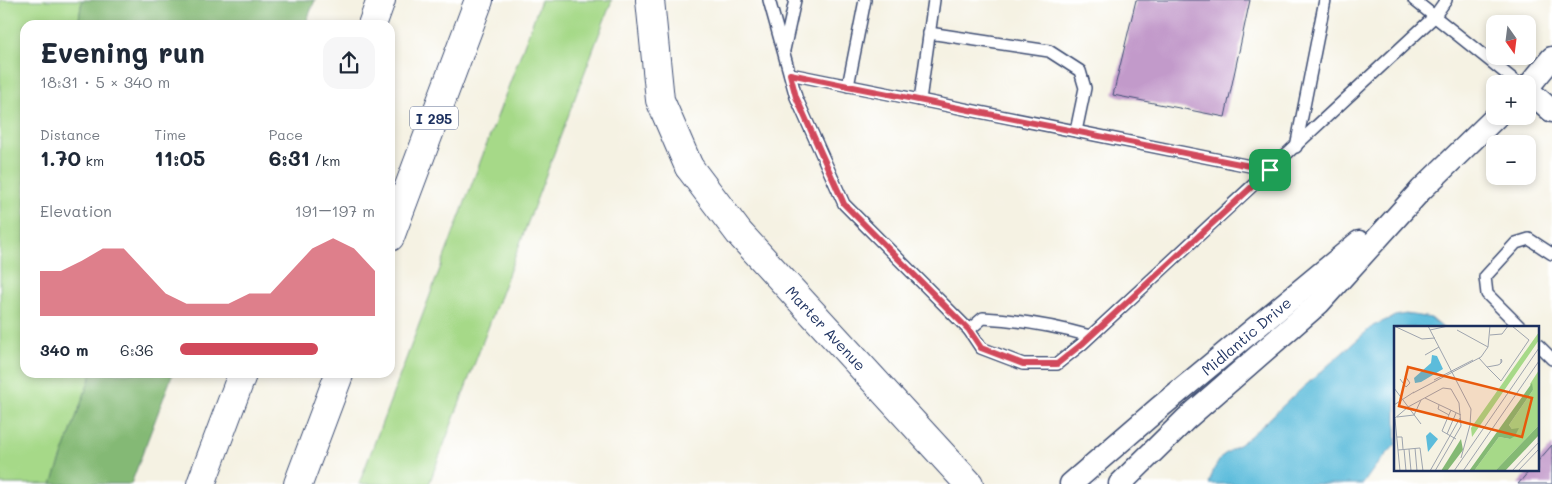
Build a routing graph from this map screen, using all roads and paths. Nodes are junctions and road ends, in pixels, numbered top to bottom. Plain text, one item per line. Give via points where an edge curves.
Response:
1 (381, 0) edge
2 (479, 0) edge
3 (650, 0) edge
4 (769, 0) edge
5 (795, 0) edge
6 (865, 0) edge
7 (934, 0) edge
8 (1325, 0) edge
9 (1414, 0) edge
10 (1446, 0) edge
11 (1434, 18) junction
12 (374, 20) edge
13 (930, 33) junction
14 (783, 52) junction
15 (1552, 58) edge
16 (790, 74) junction
17 (1507, 75) edge
18 (1536, 78) edge
19 (848, 86) junction
20 (1536, 96) edge
21 (920, 100) junction
22 (1552, 111) edge
23 (1488, 125) edge
24 (1076, 132) junction
25 (1296, 147) junction
26 (1270, 170) junction
27 (1422, 190) junction
28 (395, 224) edge
29 (1552, 254) edge
30 (1519, 326) edge
31 (969, 330) junction
32 (1090, 336) junction
33 (1540, 348) edge
34 (1552, 359) edge
35 (242, 378) edge
36 (338, 378) edge
37 (201, 484) edge
38 (298, 484) edge
39 (969, 484) edge
40 (1071, 484) edge
41 (1120, 484) edge

1 - 12 main road
2 - 28 main road, I 295
3 - 39 main road, Marter Avenue via 660,100 689,167 739,234
4 - 14 lane
5 - 14 lane
6 - 19 lane
7 - 13 lane
8 - 25 lane
9 - 11 lane
10 - 11 lane
11 - 17 lane
11 - 25 lane
13 - 21 lane
13 - 24 lane via 1049,51 1080,71 1085,88
14 - 16 lane
15 - 18 street
16 - 19 lane
16 - 31 lane via 796,97 844,204
19 - 21 lane
20 - 22 street
21 - 24 lane
23 - 27 street, Midlantic Drive
24 - 26 lane
25 - 26 lane
26 - 32 lane
27 - 40 street, Midlantic Drive
27 - 41 street, Midlantic Drive via 1319,304 1186,419
29 - 30 lane via 1529,239 1516,243 1485,277 1487,294
31 - 32 lane via 983,318 1014,320
31 - 32 lane via 981,348 1023,364 1057,364
33 - 34 lane
35 - 37 main road
36 - 38 main road

